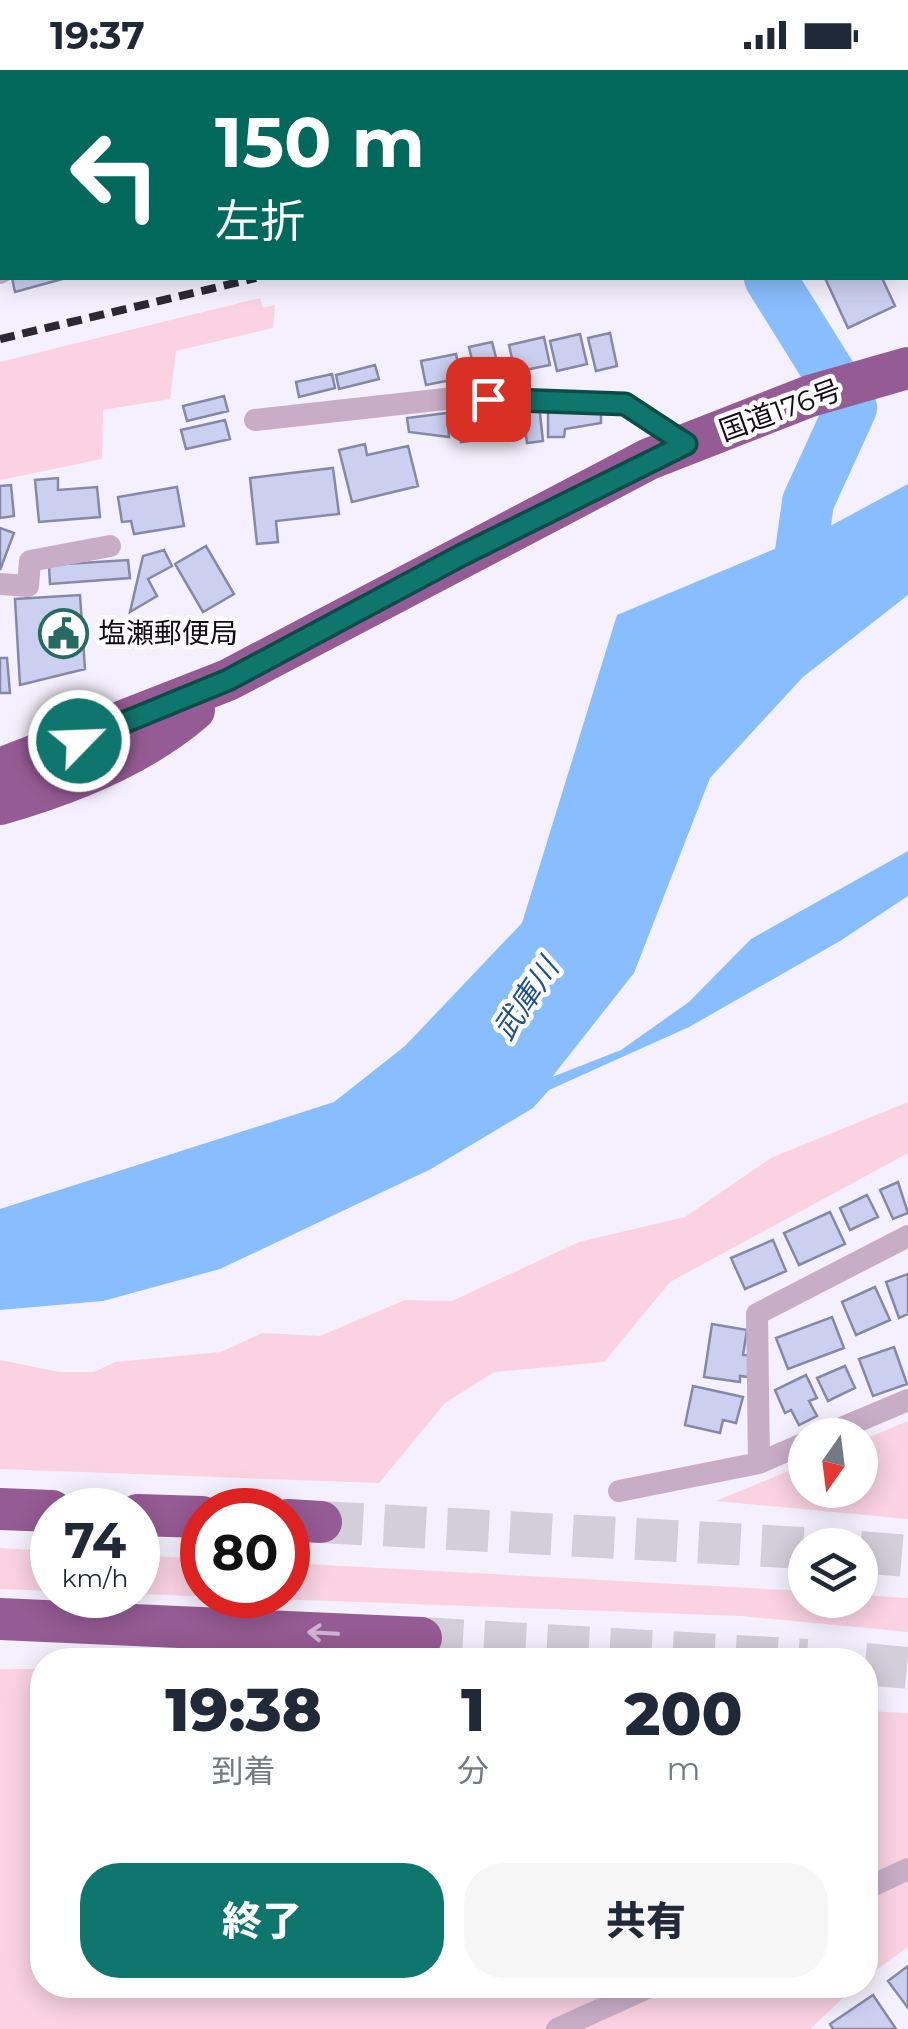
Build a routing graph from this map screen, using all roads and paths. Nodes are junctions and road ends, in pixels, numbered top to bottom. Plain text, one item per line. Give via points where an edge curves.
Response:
1 (908, 368) edge
2 (255, 420) dead end
3 (686, 444) junction
4 (110, 546) dead end
5 (0, 584) edge
6 (228, 680) junction
7 (0, 769) edge
8 (0, 804) edge
9 (908, 1236) edge
10 (908, 1400) edge
11 (865, 1418) edge
12 (788, 1451) edge
13 (759, 1463) junction
14 (619, 1491) dead end
15 (0, 1509) edge
16 (30, 1510) edge
17 (0, 1619) edge
18 (421, 1638) tunnel mouth
19 (908, 1870) edge
20 (878, 1883) edge
21 (625, 1998) edge
22 (557, 2029) edge

1 - 3 highway, 国道176号 via 810,396
2 - 3 street via 454,398 625,404
3 - 6 highway, 国道176号
4 - 5 street via 30,560 28,586
6 - 7 highway, 国道176号
6 - 8 highway, 国道176号 via 169,732 86,774
9 - 13 street via 758,1314
10 - 11 street
12 - 13 street
13 - 14 street
15 - 16 highway
18 -> 17 highway
19 - 20 street
21 - 22 street

